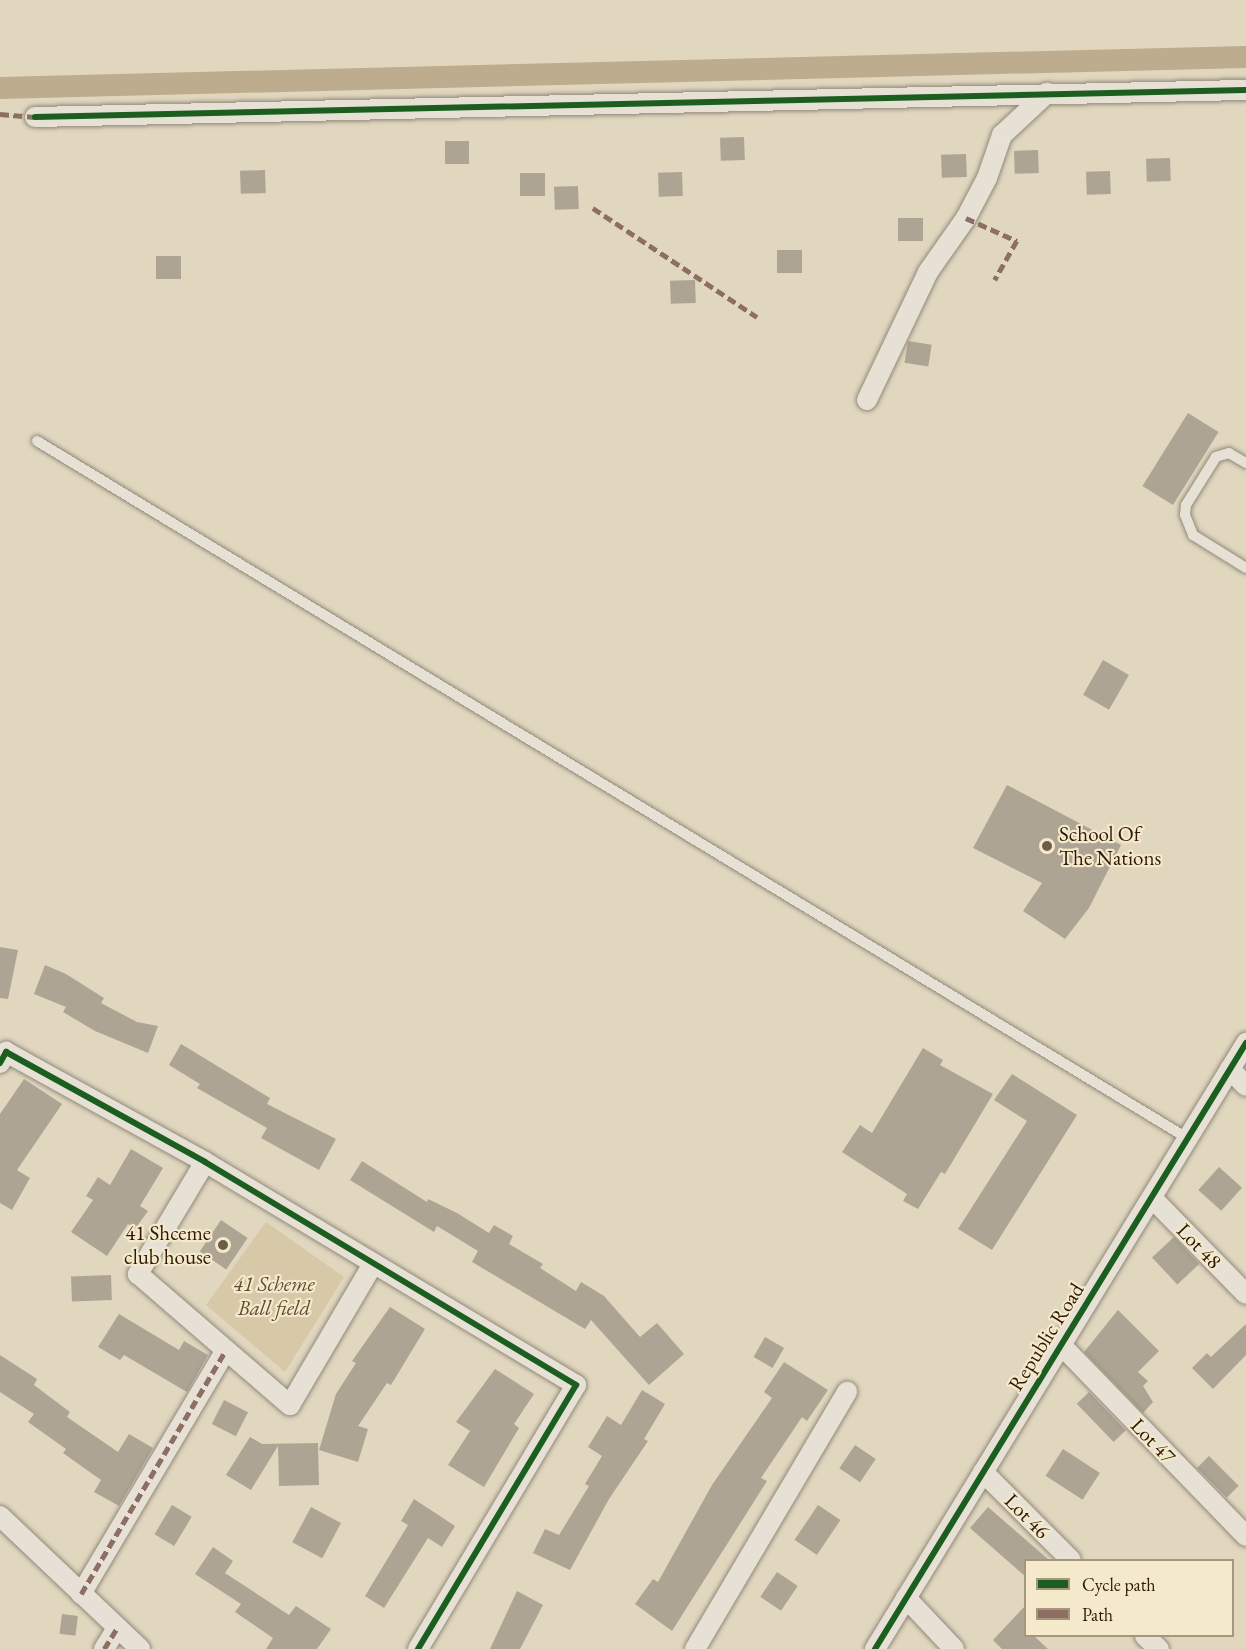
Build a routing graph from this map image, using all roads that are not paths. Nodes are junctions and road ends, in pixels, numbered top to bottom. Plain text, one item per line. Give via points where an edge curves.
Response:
1 (1246, 90) edge
2 (1047, 93) junction
3 (35, 117) dead end
4 (867, 400) dead end
5 (38, 441) dead end
6 (1246, 463) edge
7 (1246, 568) edge
8 (1246, 1043) edge
9 (0, 1063) edge
10 (1230, 1069) junction
11 (1246, 1086) edge
12 (1187, 1138) junction
13 (205, 1162) junction
14 (1152, 1198) junction
15 (373, 1264) junction
16 (1246, 1294) edge
17 (1061, 1345) junction
18 (225, 1351) junction
19 (847, 1392) dead end
20 (983, 1472) junction
21 (0, 1516) edge
22 (1246, 1536) edge
23 (1070, 1559) edge
24 (81, 1594) junction
25 (906, 1598) junction
26 (117, 1628) junction
27 (1147, 1637) edge
28 (104, 1649) edge
29 (140, 1649) edge
30 (418, 1649) edge
31 (694, 1649) edge
32 (875, 1649) edge
33 (954, 1649) edge
34 (1159, 1649) edge

1 - 2 street
2 - 3 street
2 - 4 street via 1002,135 981,188 928,272
5 - 12 lane
6 - 7 lane via 1229,453 1216,457 1186,505 1185,515 1192,535
8 - 10 street, Republic Road
9 - 13 street via 6,1052
10 - 11 street
10 - 12 street, Republic Road
12 - 14 street, Republic Road
13 - 15 street
13 - 18 street via 138,1275
14 - 16 street, Lot 48
14 - 17 street, Republic Road
15 - 18 street via 290,1406
15 - 30 street via 576,1385
17 - 20 street, Republic Road
17 - 22 street, Lot 47
18 - 24 street
19 - 31 street
20 - 23 street, Lot 46
20 - 25 street, Republic Road
21 - 24 street
24 - 26 street
25 - 32 street, Republic Road
25 - 33 street
26 - 28 street
26 - 29 street
27 - 34 street

